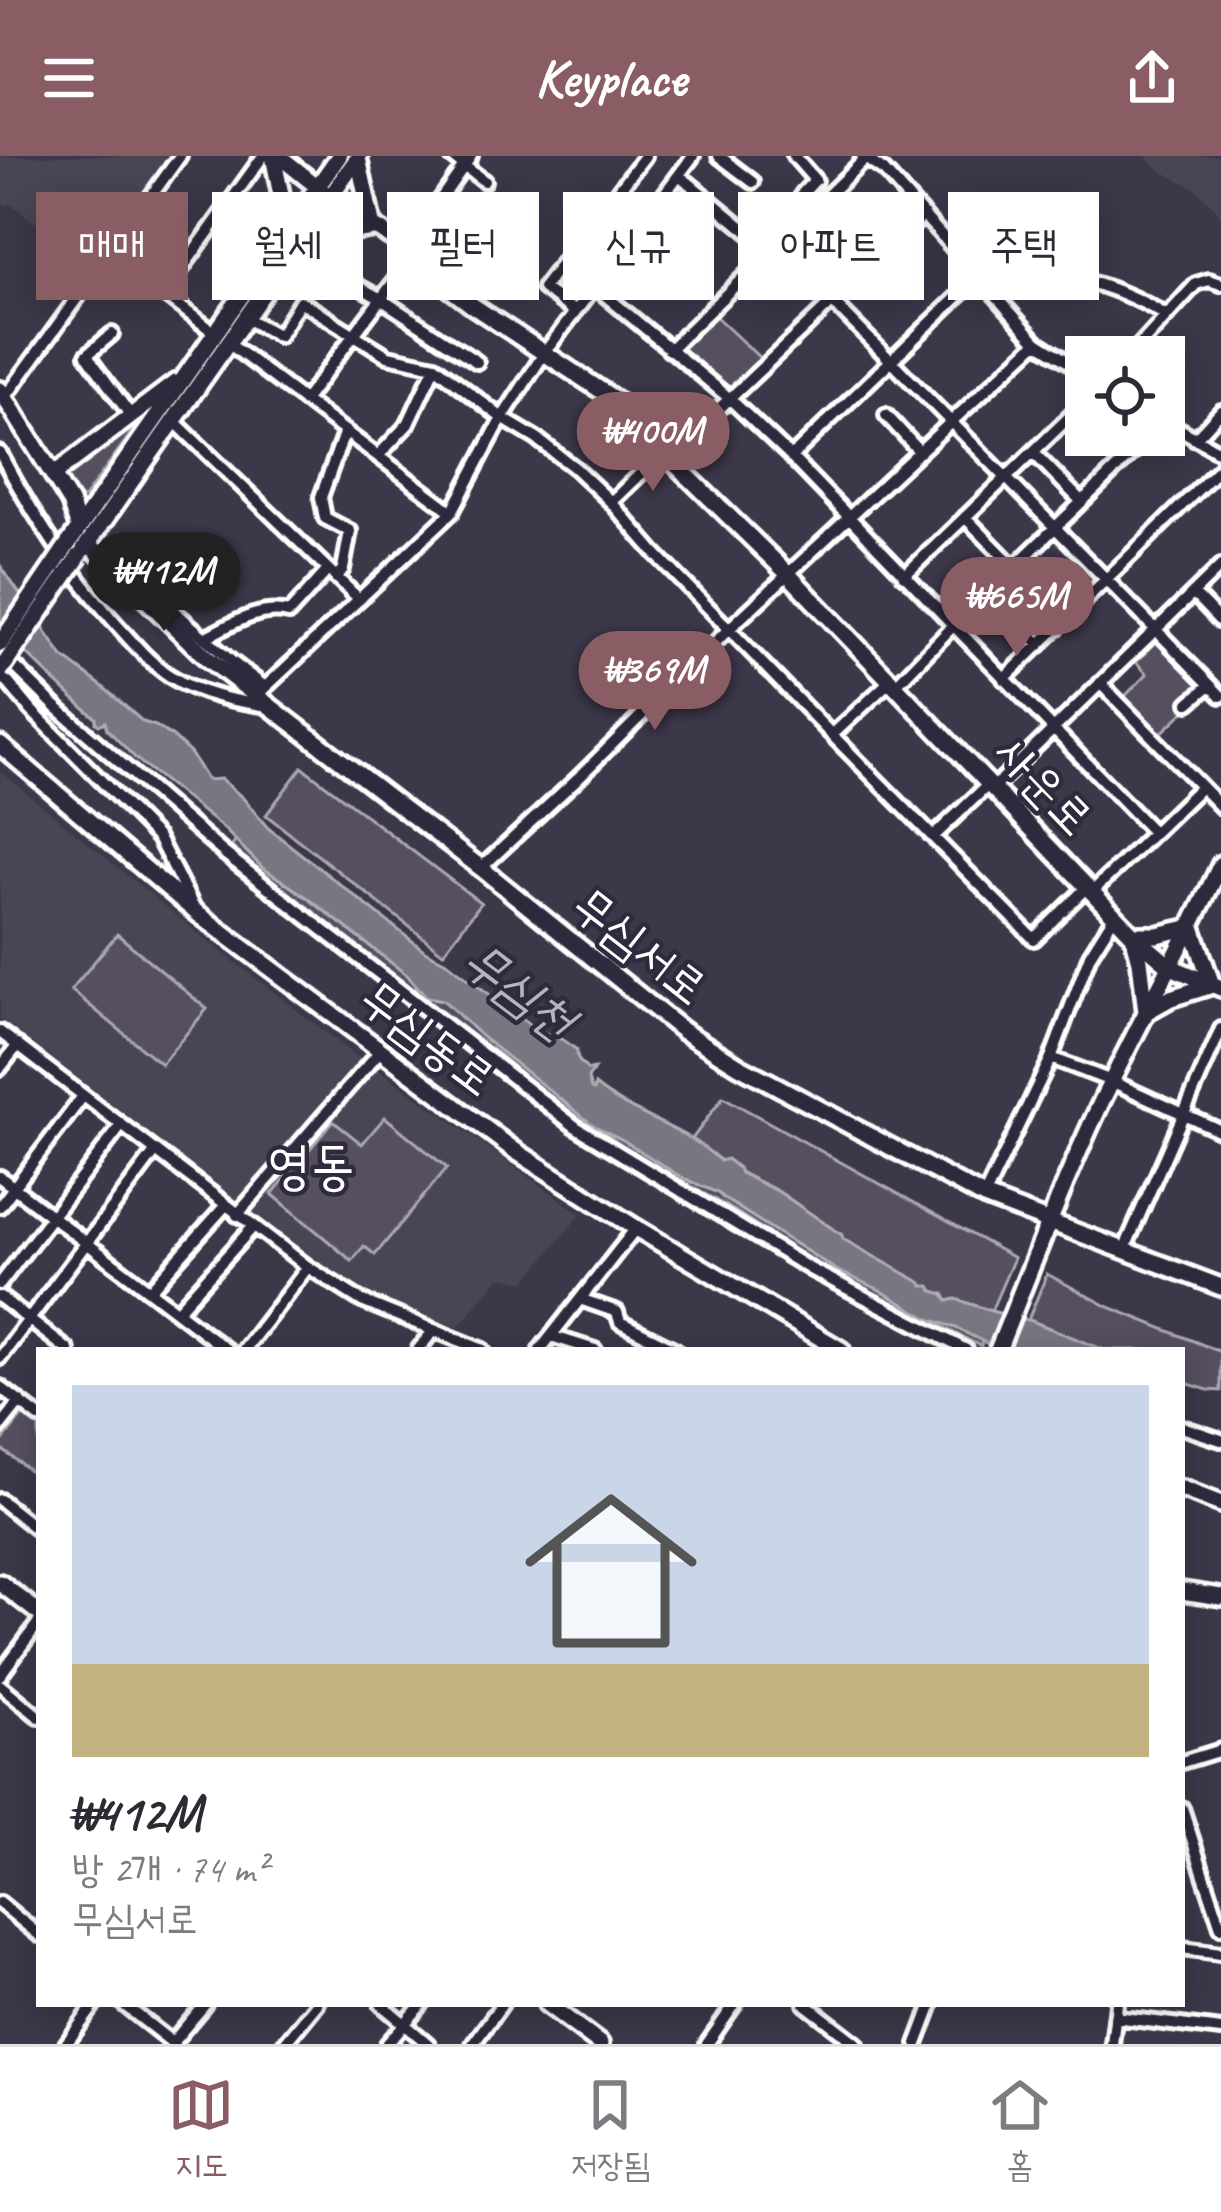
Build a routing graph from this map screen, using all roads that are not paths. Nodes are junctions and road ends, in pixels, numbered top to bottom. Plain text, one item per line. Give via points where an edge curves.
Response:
1 (180, 156) edge
2 (262, 156) edge
3 (276, 156) edge
4 (339, 156) edge
5 (451, 156) edge
6 (645, 156) edge
7 (693, 156) edge
8 (719, 156) edge
9 (749, 156) edge
10 (794, 156) edge
11 (359, 157) edge
12 (864, 157) edge
13 (467, 161) edge
14 (738, 171) junction
15 (679, 175) junction
16 (484, 181) dead end
17 (753, 182) dead end
18 (155, 192) edge
19 (284, 192) edge
20 (324, 192) junction
21 (447, 192) edge
22 (666, 192) edge
23 (804, 192) edge
24 (831, 192) edge
25 (903, 192) edge
26 (924, 215) edge
27 (363, 221) edge
28 (738, 223) edge
29 (373, 228) junction
30 (363, 229) edge
31 (387, 238) edge
32 (948, 242) edge
33 (188, 260) edge
34 (738, 284) edge
35 (1221, 284) edge
36 (1099, 286) edge
37 (363, 287) edge
38 (387, 289) edge
39 (381, 299) junction
40 (75, 300) edge
41 (170, 300) edge
42 (250, 300) edge
43 (257, 300) edge
44 (465, 300) edge
45 (584, 300) edge
46 (610, 300) edge
47 (954, 300) edge
48 (1000, 300) edge
49 (832, 301) joint
50 (575, 312) junction
51 (1167, 316) junction
52 (246, 319) junction
53 (112, 334) dead end
54 (355, 334) junction
55 (1148, 336) edge
56 (222, 338) junction
57 (1037, 342) junction
58 (669, 350) junction
59 (545, 352) junction
60 (1065, 360) edge
61 (890, 361) junction
62 (476, 362) dead end
63 (435, 366) junction
64 (188, 374) junction
65 (2, 394) edge
66 (729, 398) junction
67 (304, 401) junction
68 (1221, 411) edge
69 (886, 415) dead end
70 (131, 416) junction
71 (502, 418) junction
72 (174, 421) junction
73 (1065, 421) edge
74 (950, 422) junction
75 (345, 431) junction
76 (1185, 433) edge
77 (1195, 439) junction
78 (920, 452) junction
79 (1033, 452) junction
80 (0, 453) edge
81 (1221, 453) edge
82 (665, 455) junction
83 (1129, 456) edge
84 (378, 457) junction
85 (791, 457) junction
86 (1221, 466) edge
87 (53, 475) junction
88 (1006, 478) junction
89 (611, 502) junction
90 (1082, 502) junction
91 (452, 512) junction
92 (850, 515) junction
93 (965, 517) junction
94 (1055, 528) junction
95 (79, 543) junction
96 (1221, 566) edge
97 (1010, 571) junction
98 (332, 574) junction
99 (788, 574) junction
100 (904, 576) junction
101 (1107, 580) junction
102 (990, 591) junction
103 (1193, 593) junction
104 (358, 598) junction
105 (1221, 622) edge
106 (953, 626) junction
107 (730, 628) junction
108 (1057, 629) junction
109 (1155, 631) junction
110 (204, 638) junction
111 (1040, 645) junction
112 (0, 648) edge
113 (0, 672) edge
114 (1004, 679) junction
115 (1100, 683) junction
116 (891, 685) junction
117 (1210, 685) junction
118 (264, 696) junction
119 (1221, 696) edge
120 (1189, 704) dead end
121 (1052, 730) junction
122 (832, 736) junction
123 (0, 745) edge
124 (990, 787) junction
125 (1201, 787) junction
126 (1221, 806) edge
127 (1153, 832) junction
128 (933, 837) junction
129 (1221, 864) edge
130 (481, 868) junction
131 (1090, 888) junction
132 (1215, 894) edge
133 (197, 913) junction
134 (1115, 915) junction
135 (1192, 928) junction
136 (1133, 935) junction
137 (1171, 967) junction
138 (1217, 986) edge
139 (1146, 1012) junction
140 (1221, 1029) edge
141 (0, 1032) edge
142 (18, 1045) junction
143 (380, 1051) junction
144 (1051, 1058) junction
145 (0, 1068) edge
146 (1111, 1082) junction
147 (83, 1096) junction
148 (1183, 1116) junction
149 (121, 1126) junction
150 (1221, 1131) edge
151 (155, 1152) junction
152 (0, 1177) edge
153 (14, 1188) junction
154 (984, 1197) junction
155 (0, 1206) edge
156 (225, 1206) junction
157 (237, 1215) junction
158 (52, 1216) junction
159 (1049, 1221) junction
160 (253, 1227) junction
161 (636, 1228) junction
162 (87, 1241) junction
163 (1124, 1250) junction
164 (308, 1267) junction
165 (0, 1284) edge
166 (1221, 1287) edge
167 (150, 1290) junction
168 (0, 1297) edge
169 (580, 1299) junction
170 (177, 1311) junction
171 (30, 1320) junction
172 (433, 1331) junction
173 (551, 1336) junction
174 (64, 1347) edge
175 (223, 1347) edge
176 (246, 1347) edge
177 (420, 1347) edge
178 (475, 1347) edge
179 (542, 1347) edge
180 (586, 1347) edge
181 (670, 1347) edge
182 (836, 1347) edge
183 (959, 1347) edge
184 (999, 1347) edge
185 (0, 1358) edge
186 (0, 1387) edge
187 (20, 1402) junction
188 (36, 1415) edge
189 (0, 1427) edge
190 (1185, 1428) edge
191 (1221, 1440) edge
192 (1185, 1490) edge
193 (0, 1500) edge
194 (1221, 1504) edge
195 (36, 1529) edge
196 (0, 1583) edge
197 (1185, 1591) edge
198 (1221, 1597) edge
199 (36, 1611) edge
200 (36, 1616) edge
201 (0, 1675) edge
202 (0, 1685) edge
203 (36, 1715) edge
204 (1221, 1750) edge
205 (1185, 1761) edge
206 (1185, 1817) edge
207 (0, 1903) edge
208 (1221, 1927) edge
209 (36, 1933) edge
210 (1185, 1948) edge
211 (1221, 1953) edge
212 (93, 2007) edge
213 (126, 2007) edge
214 (202, 2007) edge
215 (314, 2007) edge
216 (385, 2007) edge
217 (419, 2007) edge
218 (500, 2007) edge
219 (552, 2007) edge
220 (733, 2007) edge
221 (809, 2007) edge
222 (931, 2007) edge
223 (1116, 2011) edge
224 (404, 2023) junction
225 (1221, 2030) edge
226 (165, 2041) edge
227 (66, 2044) edge
228 (284, 2044) edge
229 (387, 2044) edge
230 (428, 2044) edge
231 (473, 2044) edge
232 (600, 2044) edge
233 (707, 2044) edge
234 (856, 2044) edge
235 (917, 2044) edge
236 (1112, 2044) edge

1 - 18 street
2 - 33 street
3 - 19 street
3 - 20 street, 사운로
4 - 20 street
5 - 13 street
6 - 50 street via 543,288
7 - 15 street
8 - 14 street
9 - 14 street
10 - 23 street via 815,180
11 - 20 street
11 - 29 street
12 - 24 street
12 - 25 street
13 - 16 street
13 - 21 street
14 - 17 street
15 - 22 street
15 - 28 street
26 - 32 street
27 - 29 street, 사운로
29 - 30 street
29 - 31 street, 사운로
34 - 58 street
35 - 51 street via 1203,280
36 - 51 street
37 - 39 street
38 - 39 street
39 - 54 street
39 - 62 street
40 - 65 street
41 - 56 street
42 - 56 street
43 - 52 street
44 - 59 street, 사운로
45 - 50 street
46 - 58 street
47 - 61 street
48 - 57 street
49 - 61 street
49 - 66 street
50 - 59 street
51 - 55 street
52 - 54 street via 279,336 300,301
52 - 56 street
53 - 70 street via 87,355
54 - 63 street via 388,356
54 - 67 street
56 - 64 street
56 - 67 street
56 - 72 street
57 - 60 street
57 - 74 street
58 - 66 street
59 - 71 street
59 - 82 street, 사운로 via 617,401
61 - 74 street
61 - 85 street
63 - 71 street
63 - 84 street via 411,418
64 - 70 street
64 - 95 street
65 - 87 street, 무심서로
66 - 82 street
66 - 85 street
67 - 75 street
68 - 77 street
69 - 78 street
70 - 87 street
71 - 89 street
71 - 91 street
72 - 95 street
72 - 98 street
73 - 79 street
74 - 78 street
74 - 88 street
75 - 84 street
75 - 98 street via 321,497 325,518 350,530 343,569
76 - 77 street
77 - 81 street
78 - 92 street
79 - 88 street
79 - 90 street
80 - 118 street via 31,513 133,644 170,676 221,699
82 - 89 street
82 - 99 street, 사운로
83 - 90 street
84 - 91 street
85 - 92 street
86 - 101 street
87 - 95 street, 무심서로 via 70,502
88 - 93 street
88 - 94 street
89 - 107 street
90 - 94 street
91 - 104 street
92 - 99 street
92 - 100 street
93 - 97 street
93 - 100 street
94 - 97 street
94 - 101 street
95 - 110 street via 116,560
95 - 112 street, bridge
95 - 113 street, bridge
95 - 118 street, 무심서로 via 207,658
96 - 103 street
97 - 102 street
97 - 108 street
98 - 104 street
98 - 110 street via 289,613 260,611
99 - 107 street
99 - 116 street, 사운로
100 - 106 street
101 - 108 street
101 - 109 street
102 - 106 street
102 - 111 street
103 - 105 street
103 - 109 street
104 - 118 street
106 - 114 street
106 - 116 street
107 - 122 street
107 - 130 street
108 - 111 street
109 - 115 street
109 - 117 street
110 - 118 street
111 - 114 street
112 - 183 street via 224,853 575,1127 810,1270
113 - 133 street via 158,838
114 - 121 street
115 - 121 street
115 - 125 street
116 - 122 street
116 - 124 street, 사운로
117 - 119 street
117 - 120 street
118 - 130 street, 무심서로
121 - 124 street
121 - 127 street
122 - 128 street
123 - 133 street, 무심동로
124 - 128 street
124 - 131 street, 사운로
125 - 126 street
125 - 127 street
127 - 131 street
128 - 131 street via 1034,939
129 - 132 street
130 - 154 street, 무심서로 via 682,1031
131 - 134 street, 사운로
132 - 135 street
133 - 143 street, 무심동로
134 - 136 street, 사운로
134 - 144 street via 1090,955
135 - 136 street
135 - 137 street
135 - 138 street
136 - 137 street, 사운로
136 - 139 street
137 - 138 street, 사운로
137 - 139 street
138 - 139 street
139 - 146 street
140 - 148 street
141 - 142 street
142 - 145 street
142 - 147 street
143 - 157 street
143 - 161 street, 무심동로
144 - 146 street
144 - 154 street
146 - 148 street
146 - 159 street
147 - 149 street
147 - 153 street
148 - 150 street
148 - 163 street
149 - 151 street
149 - 158 street
151 - 156 street
151 - 162 street
152 - 153 street
153 - 155 street
153 - 158 street
154 - 159 street, 무심서로
156 - 157 street
156 - 167 street
157 - 160 street
158 - 162 street
158 - 165 street
159 - 163 street, 무심서로
159 - 184 street
160 - 164 street
160 - 170 street
161 - 169 street
161 - 182 street, 무심동로
162 - 167 street
162 - 171 street
163 - 166 street, 무심서로
164 - 172 street
164 - 176 street
167 - 170 street
168 - 171 street
169 - 173 street
169 - 181 street
170 - 175 street
171 - 174 street
171 - 185 street
172 - 177 street
172 - 178 street
173 - 179 street
173 - 180 street
186 - 187 street
187 - 188 street
187 - 189 street
190 - 191 street
192 - 194 street
193 - 195 street
196 - 199 street
197 - 198 street
200 - 201 street
202 - 203 street
204 - 205 street
206 - 208 street
207 - 209 street
210 - 211 street
212 - 227 street
213 - 226 street
214 - 226 street
215 - 228 street
216 - 224 street
217 - 224 street
218 - 231 street
219 - 232 street
220 - 233 street
221 - 234 street
222 - 235 street
223 - 225 street
223 - 236 street
224 - 229 street
224 - 230 street

